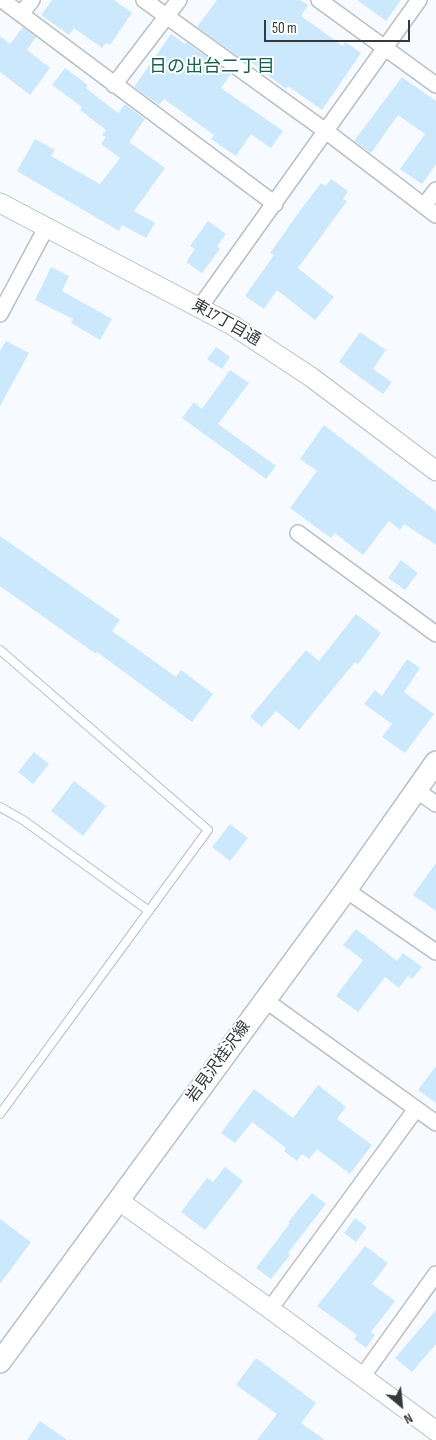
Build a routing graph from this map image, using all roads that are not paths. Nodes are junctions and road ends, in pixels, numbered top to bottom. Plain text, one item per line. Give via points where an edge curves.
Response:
1 (2, 0) edge
2 (32, 0) edge
3 (144, 0) edge
4 (179, 0) edge
5 (319, 0) edge
6 (419, 0) edge
7 (21, 14) junction
8 (166, 16) junction
9 (386, 48) junction
10 (114, 85) junction
11 (436, 85) edge
12 (327, 132) junction
13 (436, 190) edge
14 (0, 203) edge
15 (274, 204) junction
16 (430, 210) edge
17 (47, 226) junction
18 (200, 307) junction
19 (0, 314) edge
20 (436, 471) edge
21 (298, 533) dead end
22 (436, 634) edge
23 (0, 650) edge
24 (436, 762) edge
25 (416, 790) junction
26 (436, 804) edge
27 (0, 807) edge
28 (346, 890) junction
29 (149, 912) junction
30 (436, 952) edge
31 (265, 1000) junction
32 (416, 1109) junction
33 (0, 1114) edge
34 (436, 1123) edge
35 (119, 1201) junction
36 (436, 1274) edge
37 (270, 1308) junction
38 (0, 1362) edge
39 (362, 1377) junction
40 (436, 1431) edge

1 - 7 street
2 - 7 street
3 - 8 street
4 - 8 street
5 - 9 street
6 - 9 street
7 - 10 street
8 - 10 street
8 - 12 street
9 - 11 street
9 - 12 street
10 - 15 street
12 - 15 street
12 - 16 street
13 - 16 street
14 - 17 street, 東17丁目通
15 - 18 street
17 - 18 street, 東17丁目通
17 - 19 street
18 - 20 street, 東17丁目通 via 295,366
21 - 22 street
23 - 29 lane via 208,830
24 - 25 main road, 岩見沢桂沢線
25 - 26 street
25 - 28 main road, 岩見沢桂沢線
27 - 29 lane via 23,820
28 - 30 street
28 - 31 main road, 岩見沢桂沢線
29 - 33 lane
31 - 32 street
31 - 35 main road, 岩見沢桂沢線
32 - 34 street
32 - 37 street
35 - 37 street
35 - 38 main road, 岩見沢桂沢線
36 - 39 street
37 - 39 street
39 - 40 street

